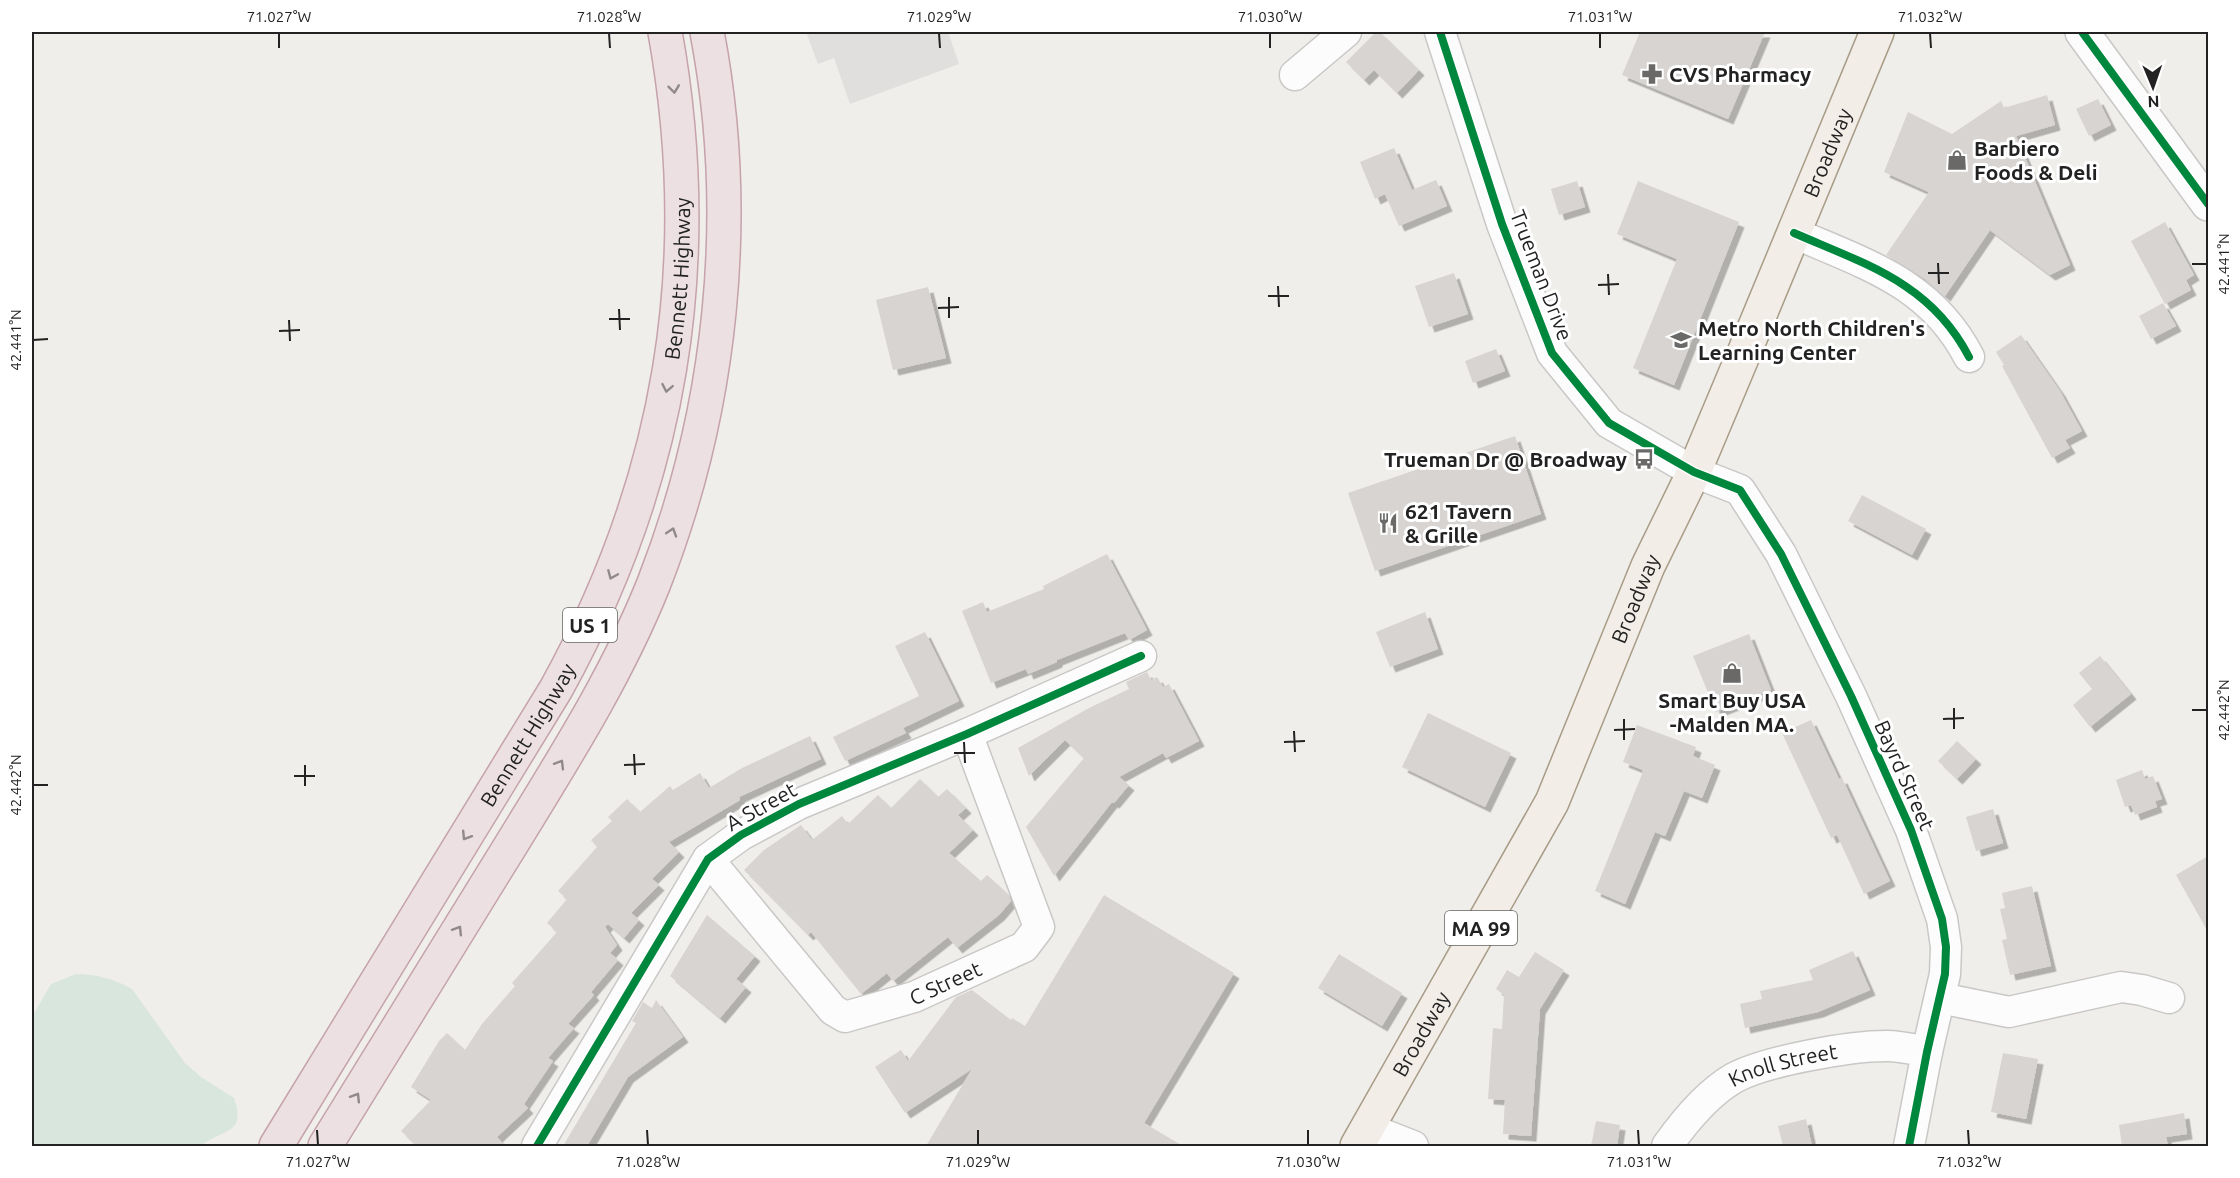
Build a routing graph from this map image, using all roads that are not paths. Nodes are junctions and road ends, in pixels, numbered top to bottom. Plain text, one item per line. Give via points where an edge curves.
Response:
1 (665, 32) edge
2 (707, 32) edge
3 (1346, 32) edge
4 (1440, 32) edge
5 (1877, 32) edge
6 (2082, 32) edge
7 (1296, 75) dead end
8 (2208, 204) edge
9 (1794, 233) junction
10 (1969, 357) dead end
11 (1694, 472) junction
12 (1141, 656) dead end
13 (967, 734) junction
14 (708, 860) junction
15 (1940, 998) junction
16 (2169, 998) dead end
17 (1927, 1052) junction
18 (1362, 1137) edge
19 (276, 1146) edge
20 (326, 1146) edge
21 (537, 1146) edge
22 (1413, 1146) edge
23 (1667, 1146) edge
24 (1909, 1146) edge

1 -> 19 highway, Bennett Highway / US 1 via 678,120 681,267 671,365 650,462 633,518 601,602 561,680
20 -> 2 highway, Bennett Highway / US 1 via 588,717 633,630 670,539 708,395 721,297 722,148
3 - 7 street
4 - 11 street, Trueman Drive via 1502,224 1551,352 1609,423
5 - 9 main road, Broadway / MA 99
6 - 8 street
9 - 10 street via 1878,268 1925,300 1959,338
9 - 11 main road, Broadway / MA 99
11 - 15 street, Bayrd Street via 1740,490 1781,554 1851,696 1911,830 1942,919 1946,947
11 - 18 main road, Broadway / MA 99 via 1648,566 1552,802
12 - 13 street, A Street
13 - 14 street, A Street via 799,804 741,835
13 - 14 street, C Street via 1039,927 1024,947 914,997 845,1017 833,1010
14 - 21 street, A Street
15 - 16 street via 2009,1012 2121,987
15 - 17 street, Bayrd Street
17 - 23 street, Knoll Street via 1886,1046 1859,1048 1745,1072 1723,1086
17 - 24 street, Bayrd Street
18 - 22 street

